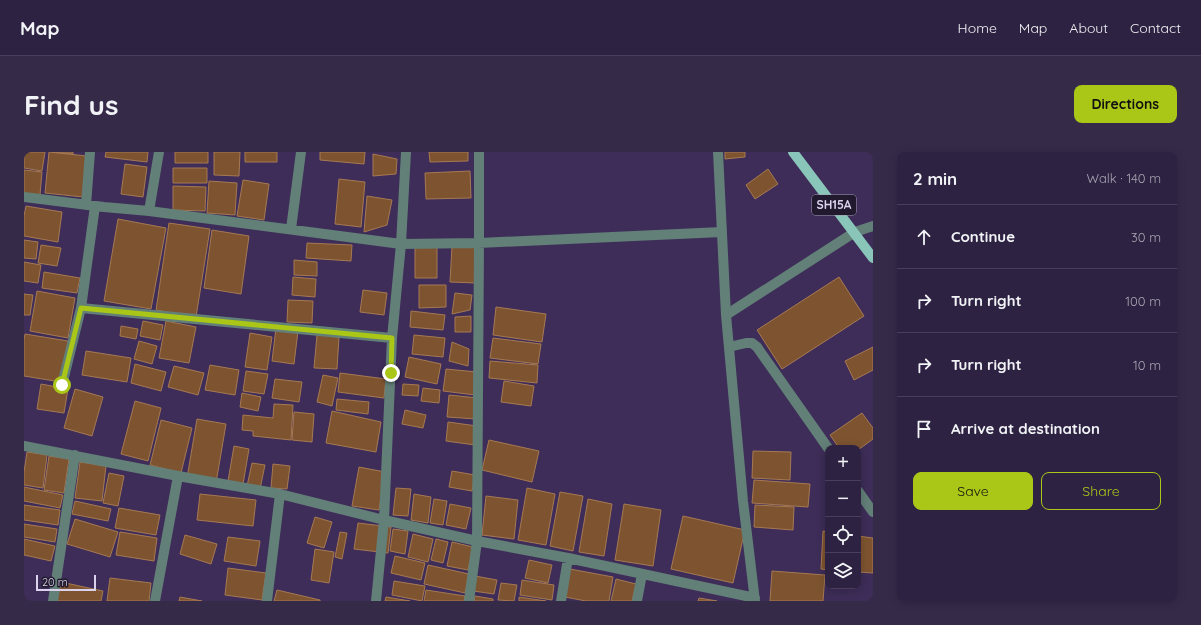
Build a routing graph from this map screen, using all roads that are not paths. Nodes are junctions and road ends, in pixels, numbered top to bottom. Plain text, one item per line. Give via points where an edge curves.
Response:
1 (90, 152) edge
2 (160, 152) edge
3 (301, 152) edge
4 (406, 152) edge
5 (479, 152) edge
6 (718, 152) edge
7 (793, 152) edge
8 (24, 197) edge
9 (90, 206) junction
10 (149, 211) junction
11 (873, 226) edge
12 (291, 229) junction
13 (722, 232) junction
14 (855, 232) junction
15 (480, 243) junction
16 (401, 244) junction
17 (873, 258) edge
18 (81, 308) junction
19 (726, 314) junction
20 (392, 338) junction
21 (729, 347) junction
22 (62, 385) dead end
23 (826, 445) edge
24 (24, 446) edge
25 (75, 455) junction
26 (178, 476) junction
27 (280, 494) junction
28 (861, 495) edge
29 (873, 512) edge
30 (384, 520) junction
31 (477, 541) junction
32 (568, 558) junction
33 (642, 574) junction
34 (755, 599) edge
35 (53, 601) edge
36 (155, 601) edge
37 (267, 601) edge
38 (376, 601) edge
39 (469, 601) edge
40 (561, 601) edge
41 (637, 601) edge

1 - 9 street
2 - 10 street
3 - 12 street
4 - 16 street
5 - 15 street
6 - 13 street
7 - 14 main road, SH15A
8 - 9 street
9 - 10 street
9 - 18 street
10 - 12 street
11 - 14 street
12 - 16 street
13 - 15 street
13 - 19 street
14 - 17 main road, SH15A
14 - 19 street
15 - 16 street
15 - 31 street
16 - 20 street
18 - 20 street
18 - 22 street
19 - 21 street
20 - 30 street
21 - 23 street via 752,343 757,347
21 - 34 street via 742,501
24 - 25 street
25 - 26 street
25 - 35 street
26 - 27 street
26 - 36 street
27 - 30 street
27 - 37 street
28 - 29 street
30 - 31 street
30 - 38 street
31 - 32 street
31 - 39 street
32 - 33 street
32 - 40 street
33 - 34 street
33 - 41 street

